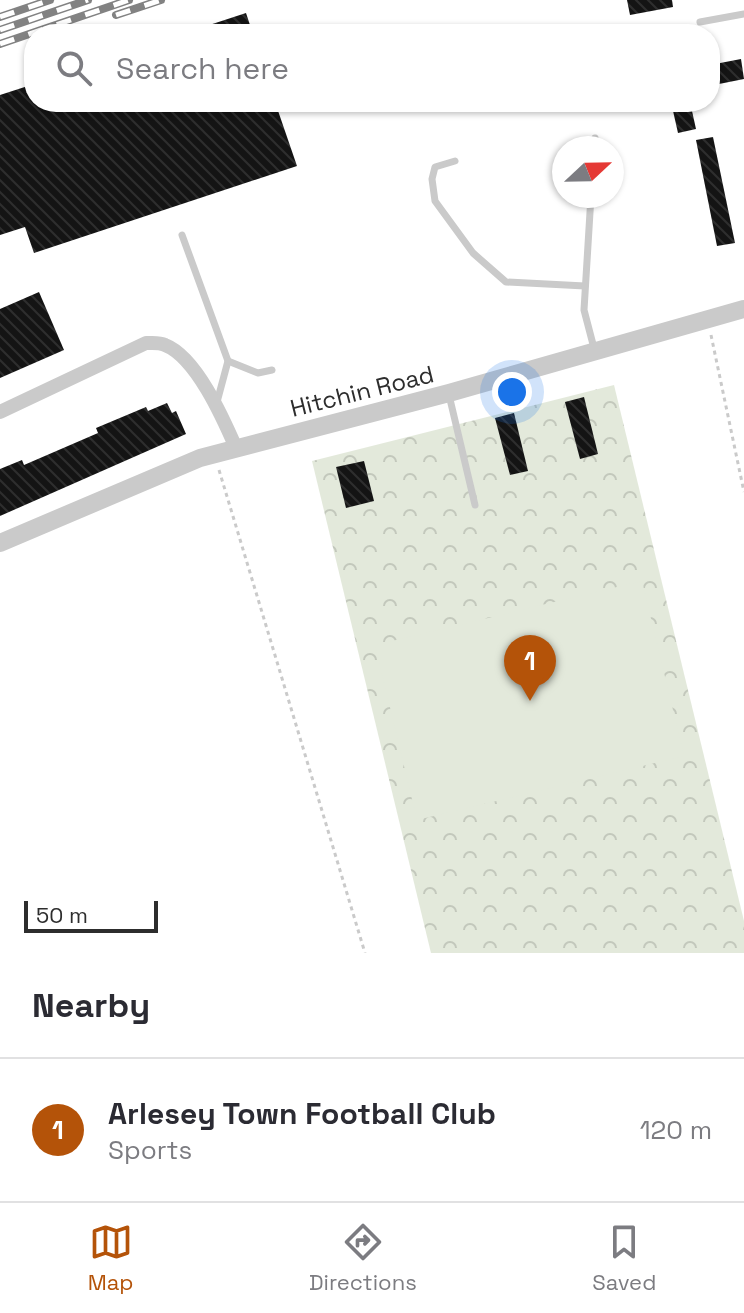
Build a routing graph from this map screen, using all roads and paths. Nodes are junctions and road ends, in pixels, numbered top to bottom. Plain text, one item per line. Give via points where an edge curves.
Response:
1 (744, 14) edge
2 (700, 22) dead end
3 (455, 161) dead end
4 (590, 208) edge
5 (182, 235) dead end
6 (585, 286) junction
7 (744, 309) edge
8 (707, 320) junction
9 (595, 352) junction
10 (228, 361) junction
11 (272, 370) dead end
12 (449, 393) junction
13 (217, 402) junction
14 (0, 412) edge
15 (236, 448) junction
16 (214, 454) junction
17 (744, 492) edge
18 (475, 505) dead end
19 (0, 543) edge
20 (365, 953) edge

1 - 2 lane
3 - 6 lane via 435,167 435,201 473,253 506,282
4 - 6 lane
5 - 10 lane
6 - 9 lane via 584,310
7 - 8 street, Hitchin Road
8 - 9 street, Hitchin Road
8 - 17 path
9 - 12 street, Hitchin Road
10 - 11 lane via 258,373
10 - 13 lane
12 - 15 street, Hitchin Road
12 - 18 lane
13 - 14 street via 178,352 162,343 146,343
13 - 15 street
15 - 16 street, Hitchin Road
16 - 19 street, Hitchin Road
16 - 20 path

